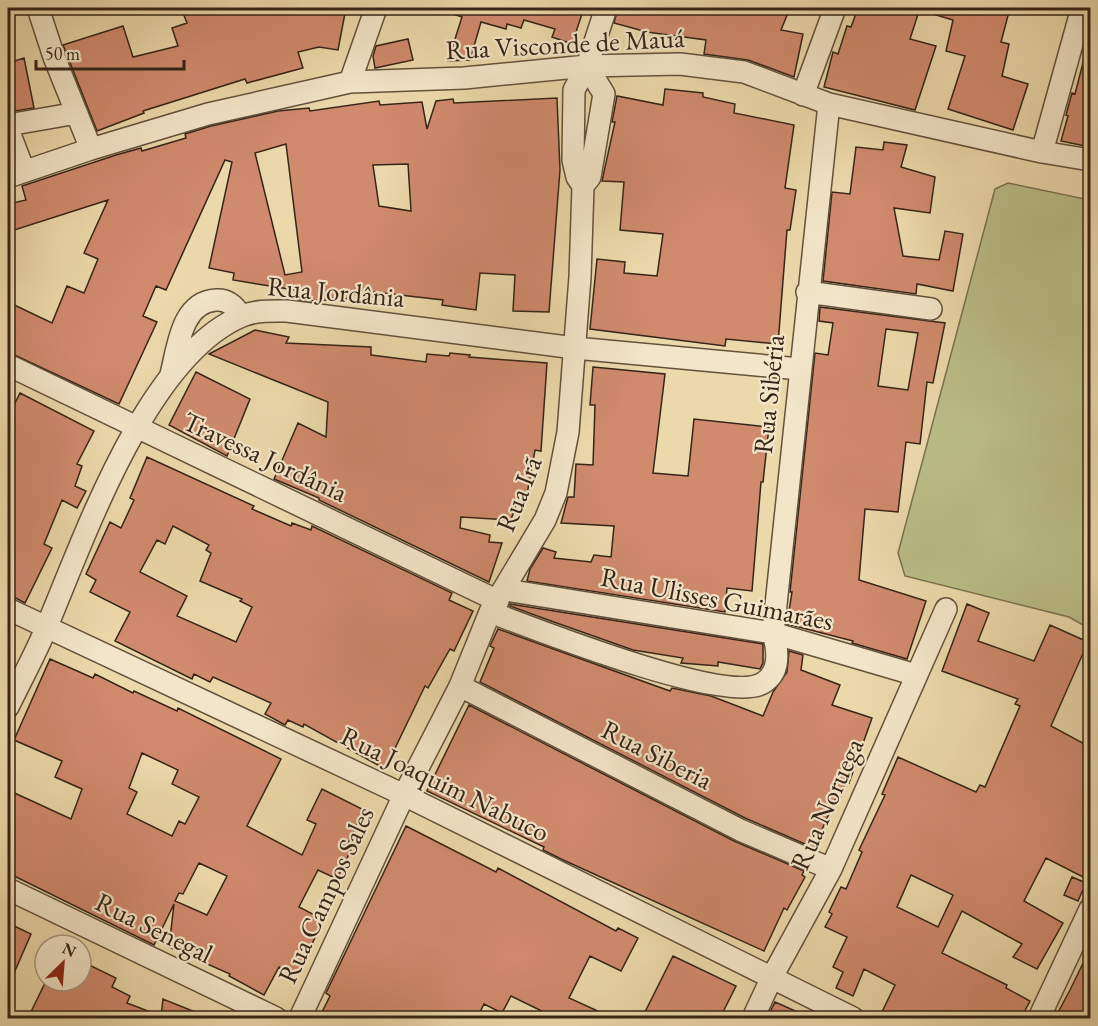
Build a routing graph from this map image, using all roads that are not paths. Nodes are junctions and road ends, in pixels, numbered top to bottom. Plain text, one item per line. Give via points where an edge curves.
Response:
1 (38, 8) edge
2 (376, 8) edge
3 (606, 8) edge
4 (835, 8) edge
5 (1082, 8) edge
6 (587, 66) junction
7 (350, 82) junction
8 (803, 95) junction
9 (828, 104) junction
10 (77, 113) junction
11 (8, 127) edge
12 (91, 149) junction
13 (1042, 152) junction
14 (1090, 160) edge
15 (16, 174) edge
16 (583, 186) junction
17 (807, 292) junction
18 (931, 309) dead end
19 (241, 316) junction
20 (575, 348) junction
21 (8, 365) edge
22 (800, 369) junction
23 (171, 378) junction
24 (135, 427) junction
25 (498, 601) junction
26 (8, 609) edge
27 (945, 609) dead end
28 (46, 629) junction
29 (773, 633) junction
30 (916, 675) junction
31 (460, 686) junction
32 (8, 707) edge
33 (404, 795) junction
34 (831, 869) junction
35 (8, 889) edge
36 (1090, 909) edge
37 (772, 977) junction
38 (276, 1018) edge
39 (300, 1018) edge
40 (753, 1018) edge
41 (853, 1018) edge
42 (1040, 1018) edge

1 - 10 street
2 - 7 street
3 - 6 street, Rua Irã
4 - 8 street
5 - 13 street
6 - 7 street, Rua Visconde de Mauá via 464,78
6 - 8 street, Rua Visconde de Mauá via 710,67 744,72
6 - 16 street, Rua Irã via 574,90 573,160
6 - 16 street, Rua Irã via 604,94 590,177
7 - 12 street, Rua Visconde de Mauá via 208,114
8 - 9 street, Rua Visconde de Mauá
9 - 13 street, Rua Visconde de Mauá
9 - 17 street, Rua Sibéria
10 - 11 street
10 - 12 street
11 - 15 street
12 - 15 street, Rua Visconde de Mauá
13 - 14 street, Rua Visconde de Mauá
16 - 20 street, Rua Irã
17 - 18 street
17 - 22 street, Rua Sibéria
19 - 20 street, Rua Jordânia via 287,311
19 - 23 street, Rua Jordânia via 207,340
19 - 23 street via 225,301 204,302 196,307 183,327
20 - 22 street, Rua Jordânia
20 - 25 street, Rua Irã via 568,432 556,493 545,520
21 - 24 street, Travessa Jordânia
22 - 29 street, Rua Sibéria
23 - 24 street, Rua Jordânia
24 - 25 street, Travessa Jordânia
24 - 28 street, Rua Jordânia
25 - 29 street, Rua Ulisses Guimarães
25 - 29 street, Rua Sibéria via 624,661 678,676 747,687 762,684 774,670 778,650
25 - 31 street, Rua Irã
26 - 28 street, Rua Joaquim Nabuco
27 - 30 street, Rua Noruega
28 - 32 street, Rua Jordânia
28 - 33 street, Rua Joaquim Nabuco
29 - 30 street, Rua Ulisses Guimarães
30 - 34 street, Rua Noruega
31 - 33 street, Rua Irã
31 - 34 street, Rua Siberia via 740,830
33 - 37 street, Rua Joaquim Nabuco
33 - 39 street, Rua Campos Sales
34 - 37 street, Rua Noruega
35 - 38 street, Rua Senegal
36 - 42 street
37 - 40 street, Rua Noruega
37 - 41 street, Rua Joaquim Nabuco

